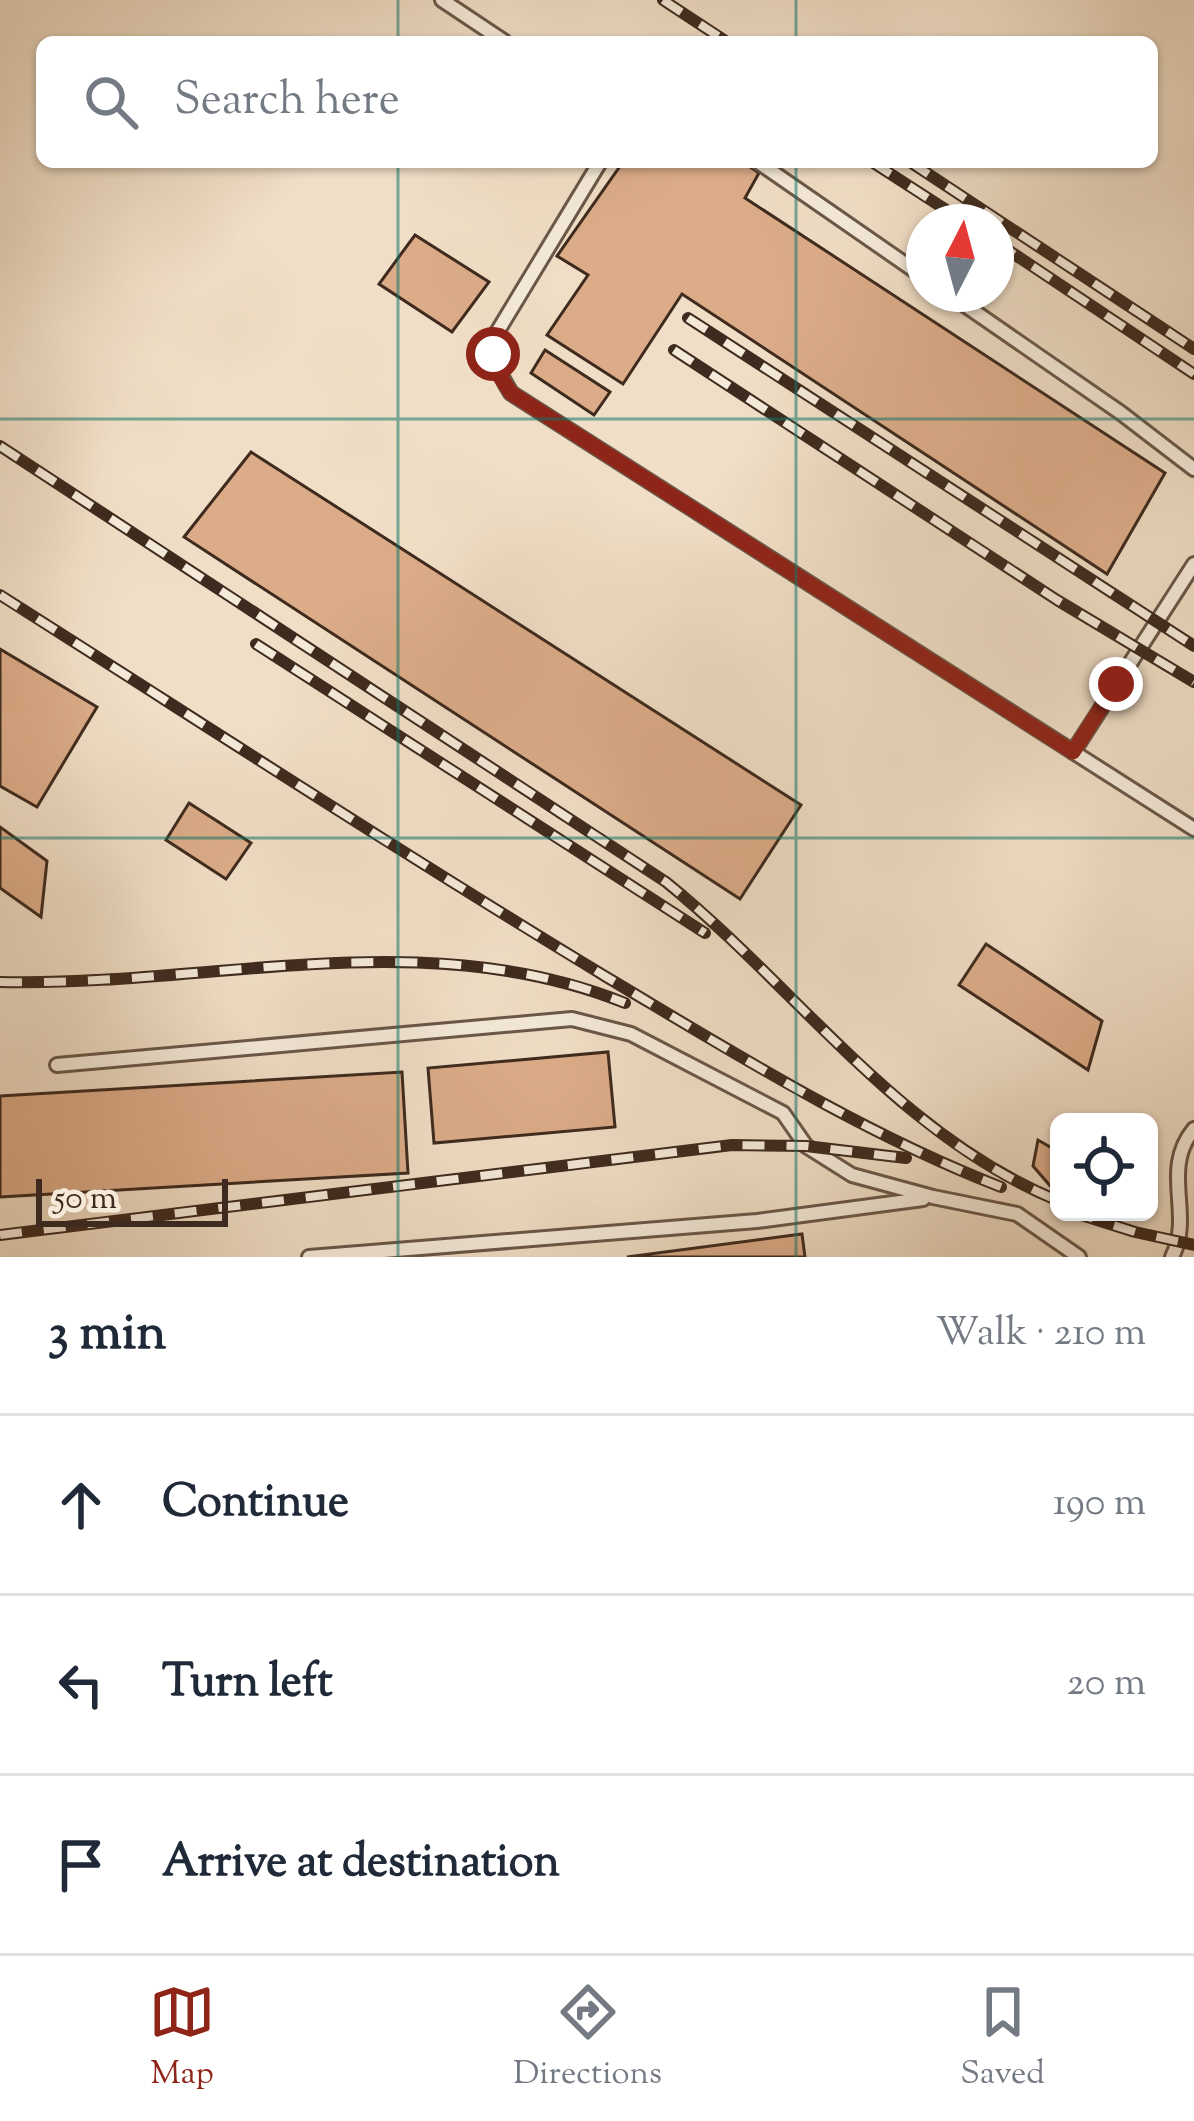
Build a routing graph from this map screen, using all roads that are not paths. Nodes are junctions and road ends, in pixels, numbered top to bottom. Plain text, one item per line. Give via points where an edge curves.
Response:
1 (442, 0) edge
2 (496, 36) edge
3 (596, 168) edge
4 (767, 168) edge
5 (906, 265) edge
6 (975, 312) edge
7 (1194, 469) edge
8 (1194, 564) edge
9 (1073, 752) junction
10 (1194, 829) edge
11 (56, 1065) dead end
12 (1194, 1129) edge
13 (933, 1198) junction
14 (309, 1257) edge
15 (1079, 1257) edge
16 (1172, 1257) edge

1 - 2 lane
3 - 9 lane via 496,334 497,372 511,393
4 - 5 lane
6 - 7 lane
8 - 9 lane
9 - 10 lane
11 - 13 lane via 572,1019 631,1034 783,1113 806,1145 852,1175
12 - 16 lane via 1180,1145 1180,1242
13 - 14 lane via 757,1221
13 - 15 lane via 1017,1214

